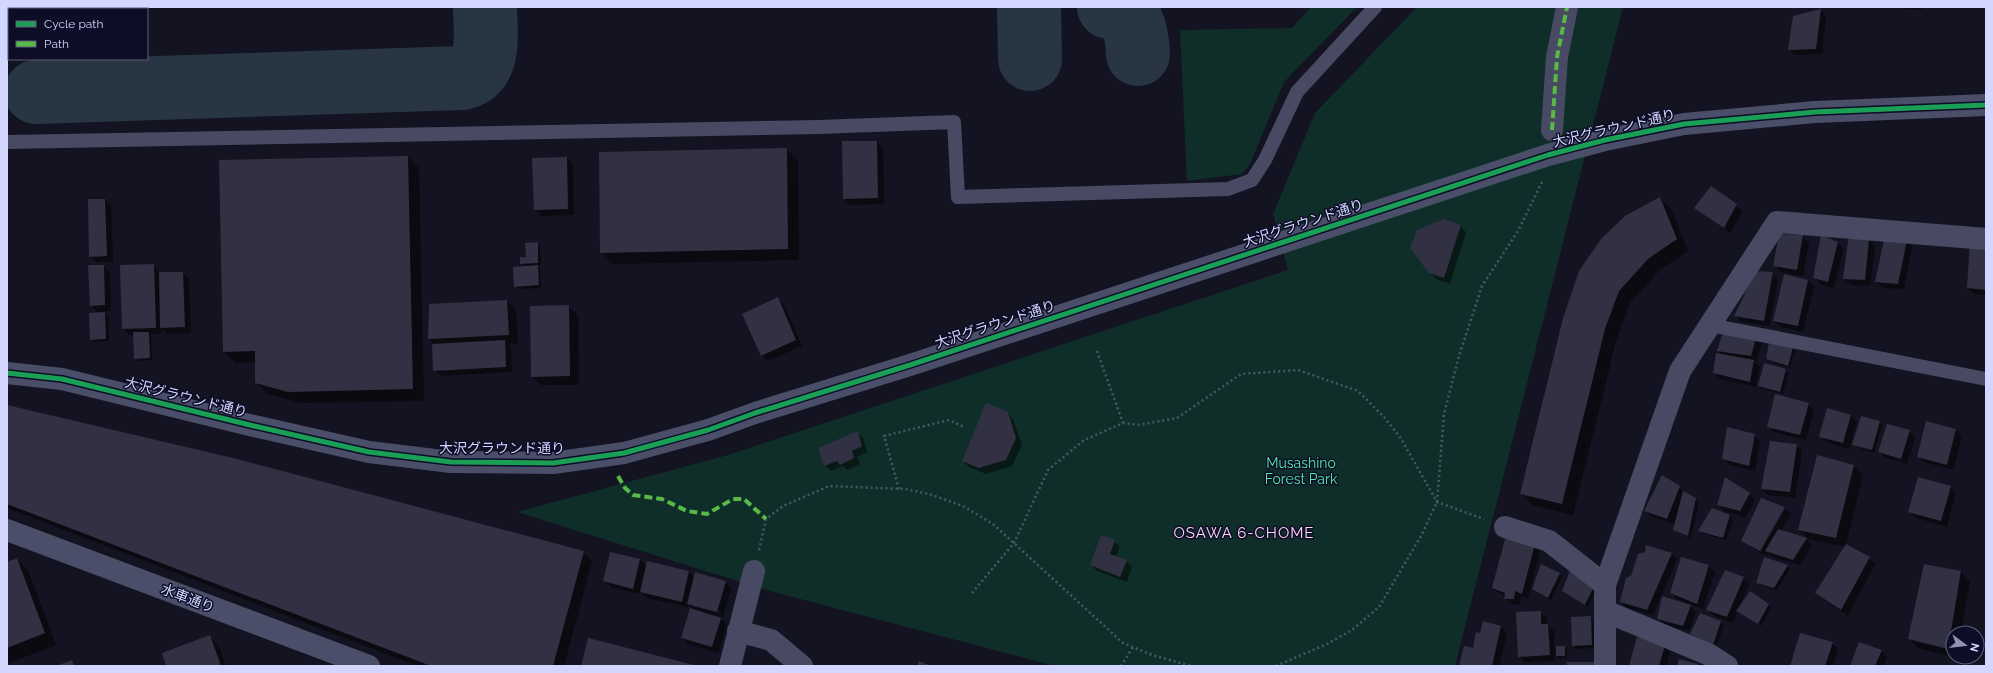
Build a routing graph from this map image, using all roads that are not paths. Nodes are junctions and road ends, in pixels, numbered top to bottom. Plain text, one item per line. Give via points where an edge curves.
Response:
1 (1375, 7) edge
2 (1567, 7) edge
3 (1986, 105) edge
4 (1552, 130) dead end
5 (7, 142) edge
6 (1986, 239) edge
7 (1710, 325) junction
8 (7, 373) edge
9 (1986, 379) edge
10 (1505, 527) road end
11 (7, 530) edge
12 (754, 571) road end
13 (1605, 585) junction
14 (1605, 611) junction
15 (738, 631) junction
16 (369, 666) edge
17 (730, 666) edge
18 (802, 666) edge
19 (1605, 666) edge
20 (1728, 666) edge

1 - 5 lane via 1297,92 1252,180 1228,189 958,197 954,122 819,127
2 - 4 street via 1557,57
3 - 8 street, 大沢グラウンド通り via 1815,112 1697,123 1605,140 1540,158 708,430 624,453 560,462 451,462 369,452 62,379
6 - 7 street via 1778,222
7 - 9 lane
7 - 13 street via 1680,371
10 - 13 street via 1549,541
11 - 16 street, 水車通り
12 - 15 street
13 - 14 street
14 - 19 street
14 - 20 street via 1710,655
15 - 17 street
15 - 18 street via 771,640

